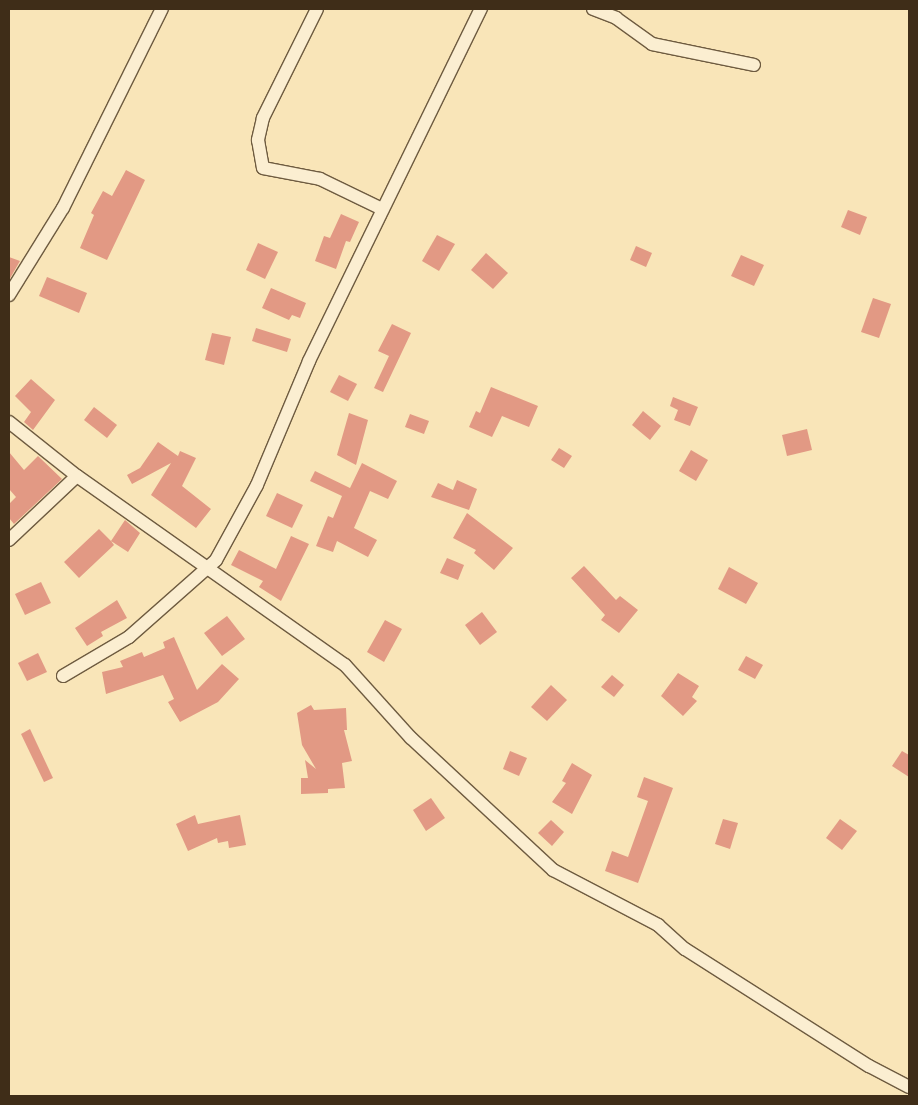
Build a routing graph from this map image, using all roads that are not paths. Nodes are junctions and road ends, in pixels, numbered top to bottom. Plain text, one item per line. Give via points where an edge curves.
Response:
1 (162, 9) edge
2 (481, 9) edge
3 (593, 9) edge
4 (314, 10) edge
5 (754, 65) dead end
6 (382, 209) junction
7 (9, 295) edge
8 (9, 422) edge
9 (77, 476) junction
10 (9, 540) edge
11 (208, 569) junction
12 (63, 676) dead end
13 (909, 1087) edge

1 - 7 street via 63,208
2 - 6 street
3 - 5 street via 616,18 652,44
4 - 6 street via 263,118 258,140 263,168 320,179
6 - 11 street via 309,361 257,485
8 - 9 street
9 - 10 street
9 - 11 street
11 - 12 street via 129,637
11 - 13 street via 345,665 411,738 553,870 658,925 685,949 869,1066

